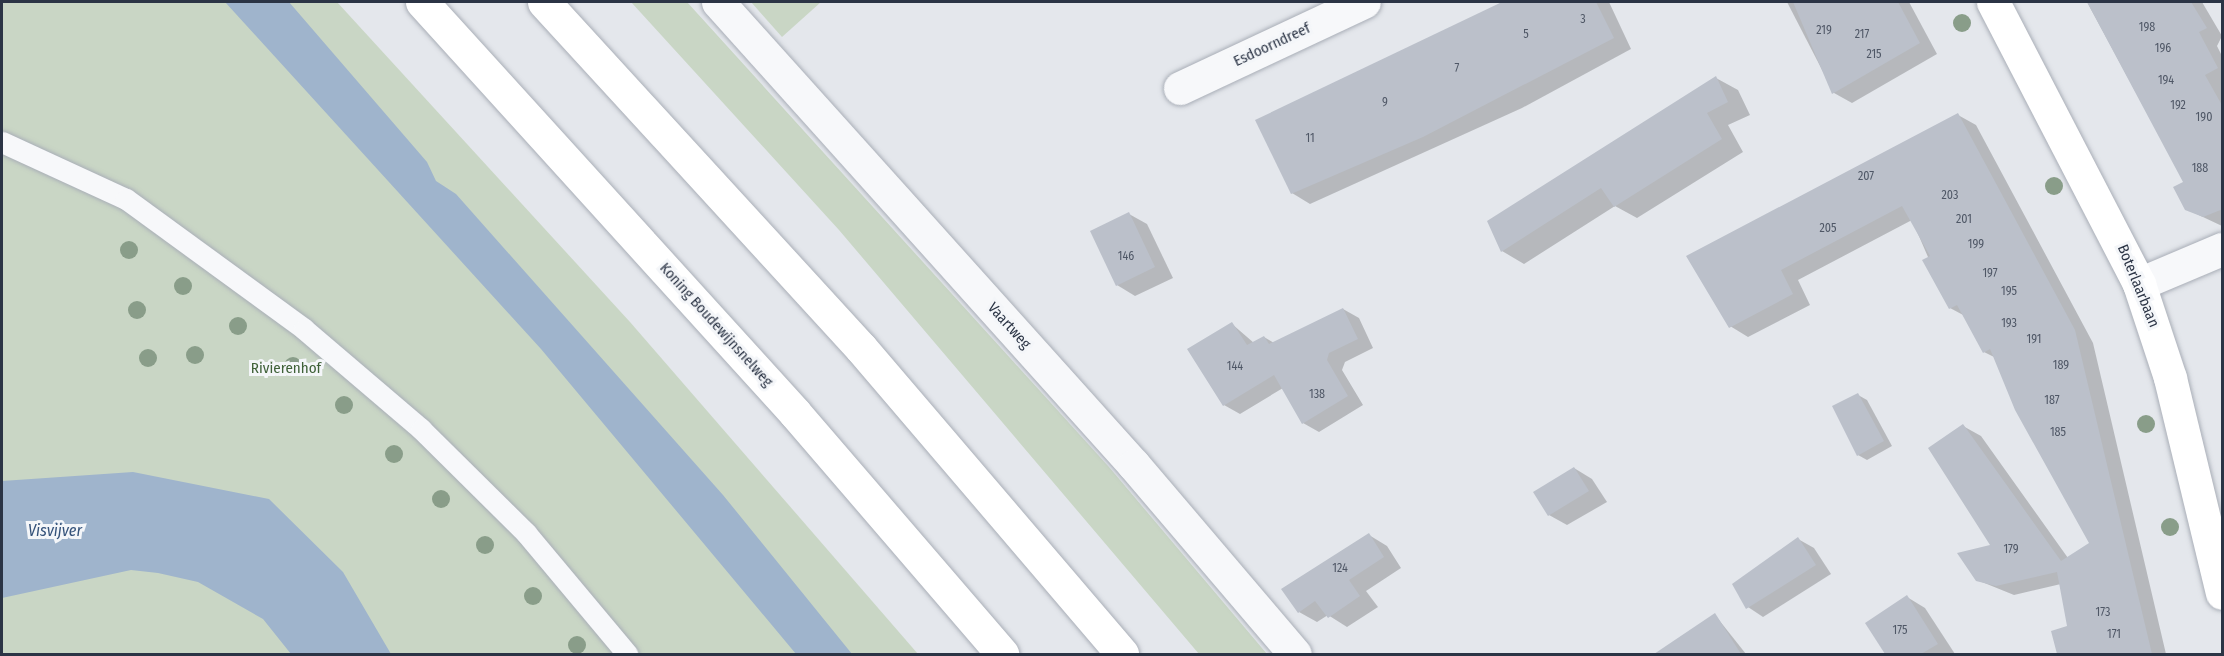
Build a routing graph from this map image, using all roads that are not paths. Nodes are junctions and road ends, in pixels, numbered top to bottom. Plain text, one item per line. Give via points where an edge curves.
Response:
1 (422, 2) edge
2 (544, 2) edge
3 (718, 2) edge
4 (1364, 2) edge
5 (1993, 2) edge
6 (1180, 88) dead end
7 (2, 142) edge
8 (2223, 249) edge
9 (2139, 284) junction
10 (2223, 593) edge
11 (627, 654) edge
12 (1002, 654) edge
13 (1122, 654) edge
14 (1295, 654) edge

1 - 12 main road, Koning Boudewijnsnelweg via 795,413
2 - 13 main road via 861,348
3 - 14 street, Vaartweg via 1134,465
4 - 6 street, Esdoorndreef
5 - 9 main road, Boterlaarbaan
7 - 11 lane via 126,199 304,329 421,429 526,533
8 - 9 street
9 - 10 main road, Boterlaarbaan via 2170,378

